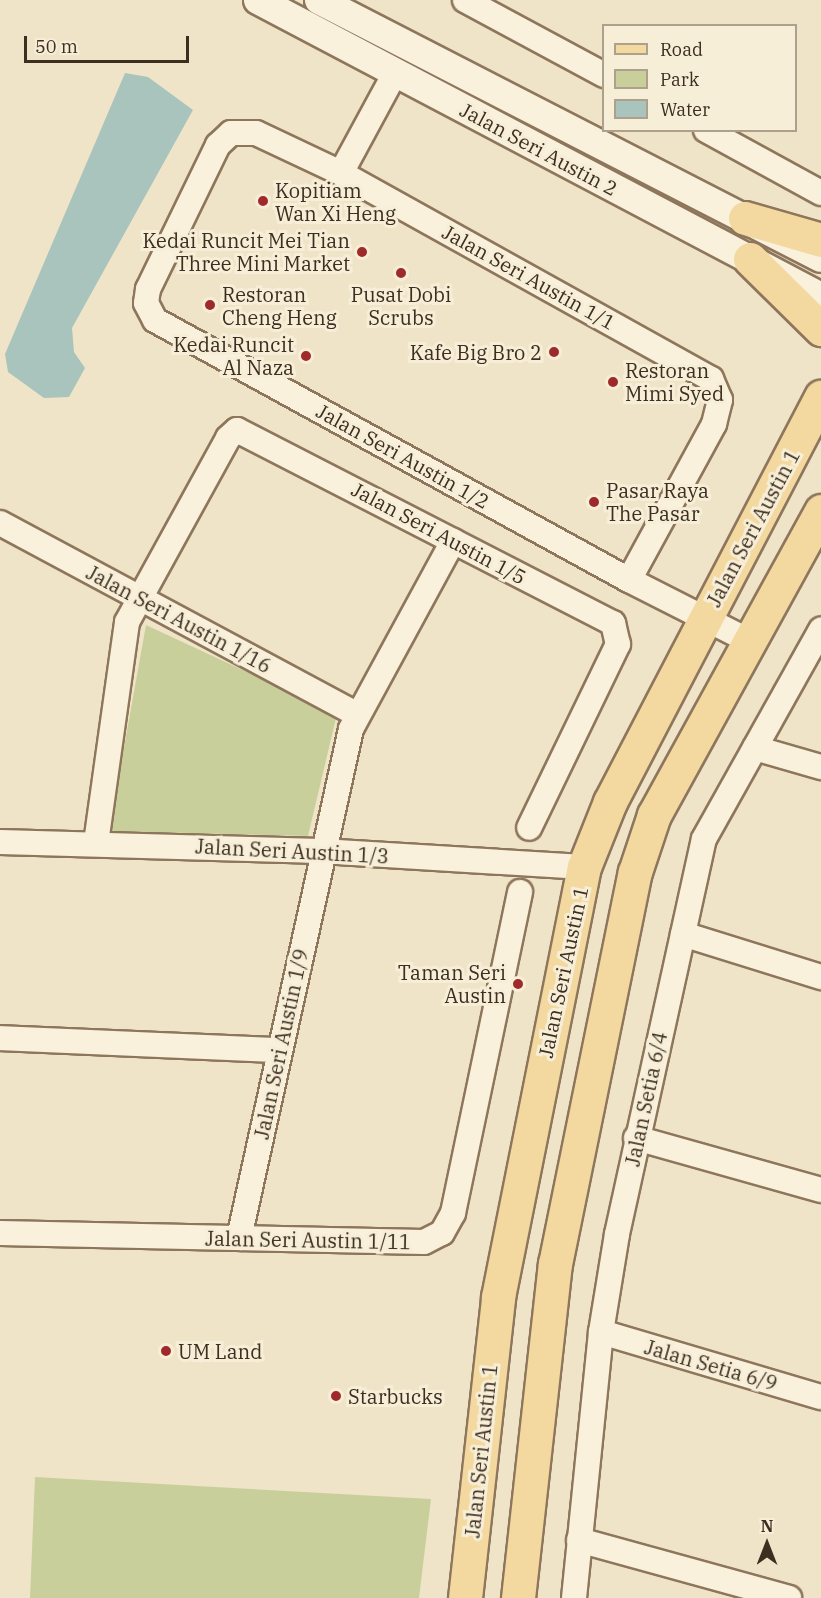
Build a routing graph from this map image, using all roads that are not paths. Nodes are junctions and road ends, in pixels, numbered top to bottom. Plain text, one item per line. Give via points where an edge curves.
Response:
1 (258, 0) edge
2 (320, 0) edge
3 (465, 0) edge
4 (493, 6) edge
5 (395, 73) junction
6 (602, 74) edge
7 (710, 132) edge
8 (341, 172) junction
9 (821, 193) edge
10 (745, 218) junction
11 (182, 219) joint
12 (821, 240) edge
13 (821, 258) edge
14 (750, 260) junction
15 (821, 297) edge
16 (821, 328) edge
17 (821, 397) edge
18 (821, 511) edge
19 (0, 523) edge
20 (453, 542) junction
21 (629, 580) junction
22 (140, 599) junction
23 (706, 618) junction
24 (821, 630) edge
25 (751, 642) junction
26 (358, 715) junction
27 (755, 748) junction
28 (821, 767) edge
29 (529, 828) dead end
30 (0, 842) edge
31 (96, 843) junction
32 (321, 851) junction
33 (585, 867) junction
34 (520, 892) dead end
35 (683, 934) junction
36 (821, 977) edge
37 (0, 1038) edge
38 (279, 1050) junction
39 (636, 1138) junction
40 (821, 1190) edge
41 (0, 1233) edge
42 (239, 1238) junction
43 (601, 1332) junction
44 (821, 1397) edge
45 (579, 1540) junction
46 (465, 1598) edge
47 (518, 1598) edge
48 (574, 1598) edge
49 (789, 1598) edge

1 - 5 street, Jalan Seri Austin 2
2 - 10 street, Jalan Seri Austin 2
3 - 4 street
4 - 6 street
5 - 8 street
5 - 14 street, Jalan Seri Austin 2
7 - 9 street
8 - 11 street, Jalan Seri Austin 1/1 via 256,133 231,133 218,145
8 - 21 street, Jalan Seri Austin 1/1 via 711,379 720,400 714,424
10 - 12 main road
10 - 13 street, Jalan Seri Austin 2
11 - 21 street, Jalan Seri Austin 1/2 via 148,289 146,303 155,320
14 - 15 street, Jalan Seri Austin 2
14 - 16 main road
17 - 23 main road, Jalan Seri Austin 1
18 - 25 main road
19 - 22 street, Jalan Seri Austin 1/16
20 - 22 street, Jalan Seri Austin 1/5 via 237,430 228,438
20 - 26 street, Jalan Seri Austin 1/9
20 - 29 street, Jalan Seri Austin 1/5 via 613,623 619,632 618,644
21 - 23 street, Jalan Seri Austin 1/2
22 - 26 street, Jalan Seri Austin 1/16
22 - 31 street via 127,622
23 - 25 street, Jalan Seri Austin 1/2
23 - 33 main road, Jalan Seri Austin 1 via 610,802
24 - 27 street, Jalan Setia 6/4
25 - 47 main road via 654,815 635,873 555,1264
26 - 32 street, Jalan Seri Austin 1/9
27 - 28 street
27 - 35 street, Jalan Setia 6/4 via 704,839
30 - 31 street, Jalan Seri Austin 1/3
31 - 32 street, Jalan Seri Austin 1/3
32 - 33 street, Jalan Seri Austin 1/3
32 - 38 street, Jalan Seri Austin 1/9
33 - 46 main road, Jalan Seri Austin 1 via 498,1297
34 - 42 street, Jalan Seri Austin 1/11 via 453,1213 442,1233 424,1242
35 - 36 street
35 - 39 street, Jalan Setia 6/4
37 - 38 street
38 - 42 street, Jalan Seri Austin 1/9
39 - 40 street
39 - 43 street, Jalan Setia 6/4
41 - 42 street, Jalan Seri Austin 1/11
43 - 44 street, Jalan Setia 6/9
43 - 45 street, Jalan Setia 6/4
45 - 48 street, Jalan Setia 6/4
45 - 49 street

